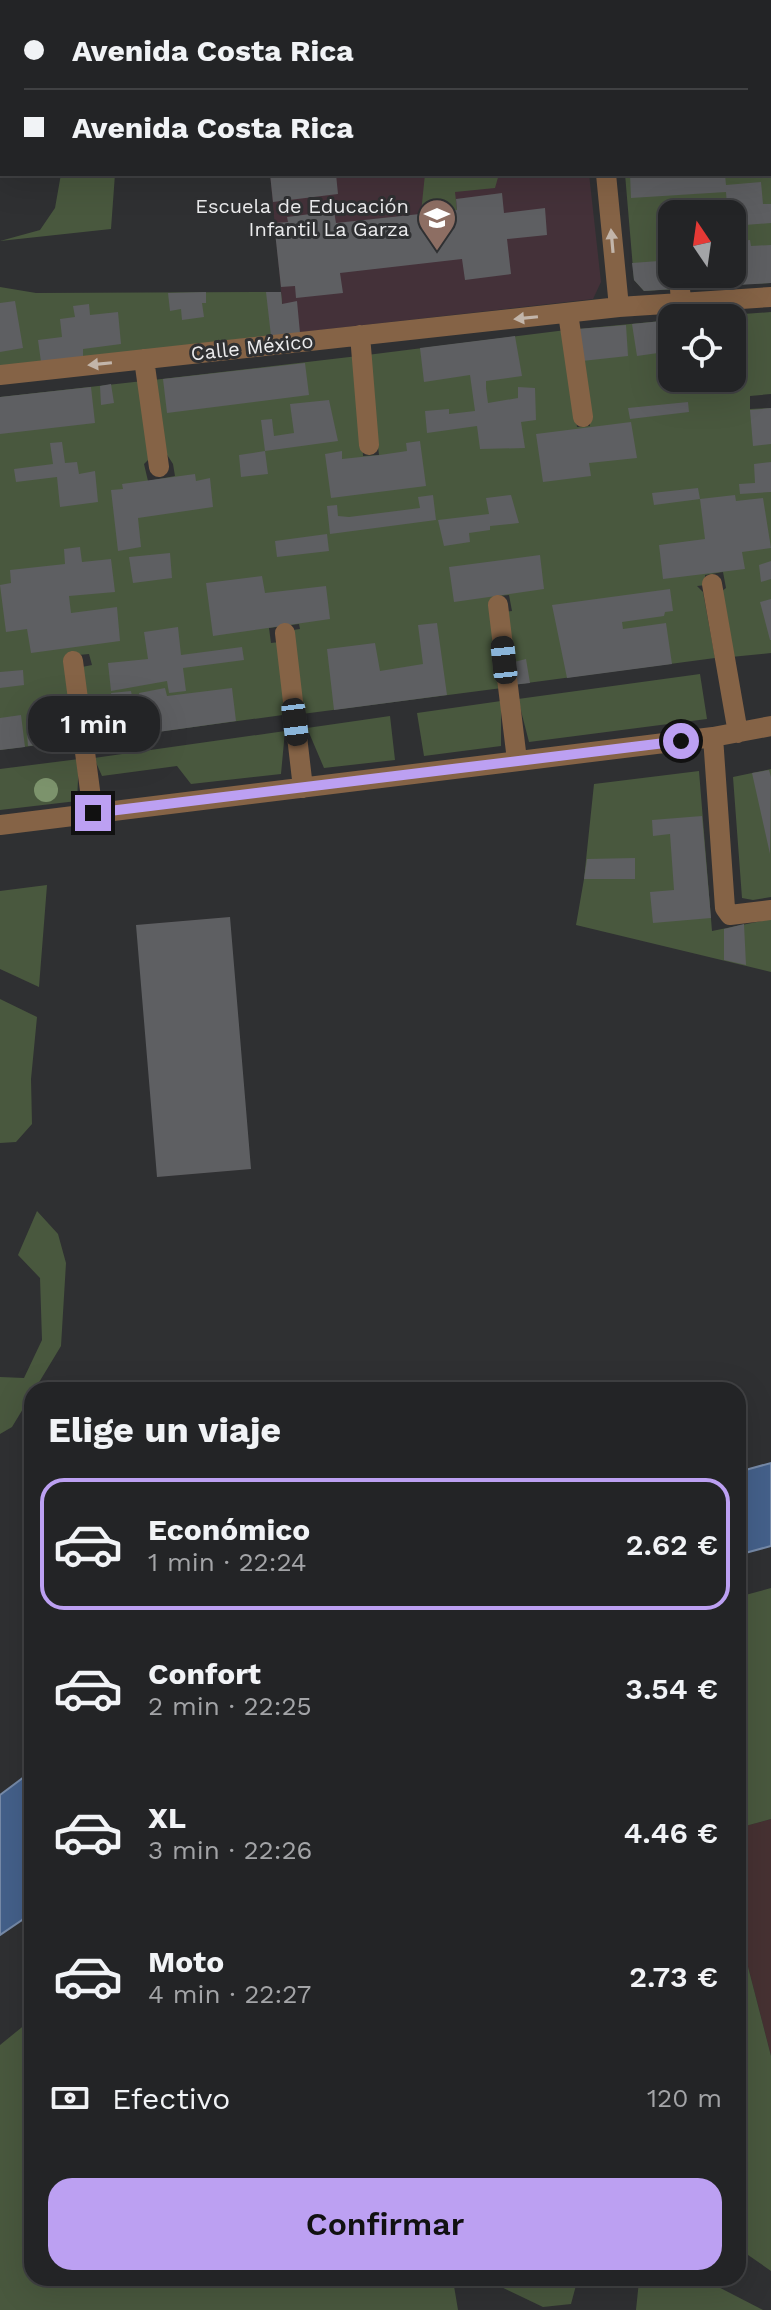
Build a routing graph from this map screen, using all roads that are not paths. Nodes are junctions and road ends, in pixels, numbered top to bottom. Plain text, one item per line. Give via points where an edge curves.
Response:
1 (606, 176) edge
2 (680, 288) edge
3 (771, 297) edge
4 (681, 303) junction
5 (619, 307) junction
6 (568, 313) junction
7 (360, 335) junction
8 (144, 359) junction
9 (0, 375) edge
10 (583, 417) dead end
11 (369, 445) dead end
12 (159, 467) dead end
13 (712, 584) dead end
14 (498, 605) dead end
15 (285, 633) dead end
16 (73, 661) dead end
17 (771, 726) edge
18 (738, 733) junction
19 (713, 737) junction
20 (517, 760) junction
21 (303, 788) junction
22 (93, 813) junction
23 (0, 825) edge
24 (771, 910) edge

5 -> 1 street
2 - 4 street
3 - 4 street, Calle México
4 - 5 street, Calle México
5 - 6 street, Calle México
6 -> 7 street, Calle México
6 - 10 street
7 - 8 street, Calle México
7 - 11 street
8 -> 9 street, Calle México
8 - 12 street
13 - 18 street
14 - 20 street
15 - 21 street
16 - 22 street
17 - 18 street
18 - 19 street
19 - 20 street
19 - 24 street via 725,908 730,915
20 - 21 street
21 - 22 street
22 - 23 street

